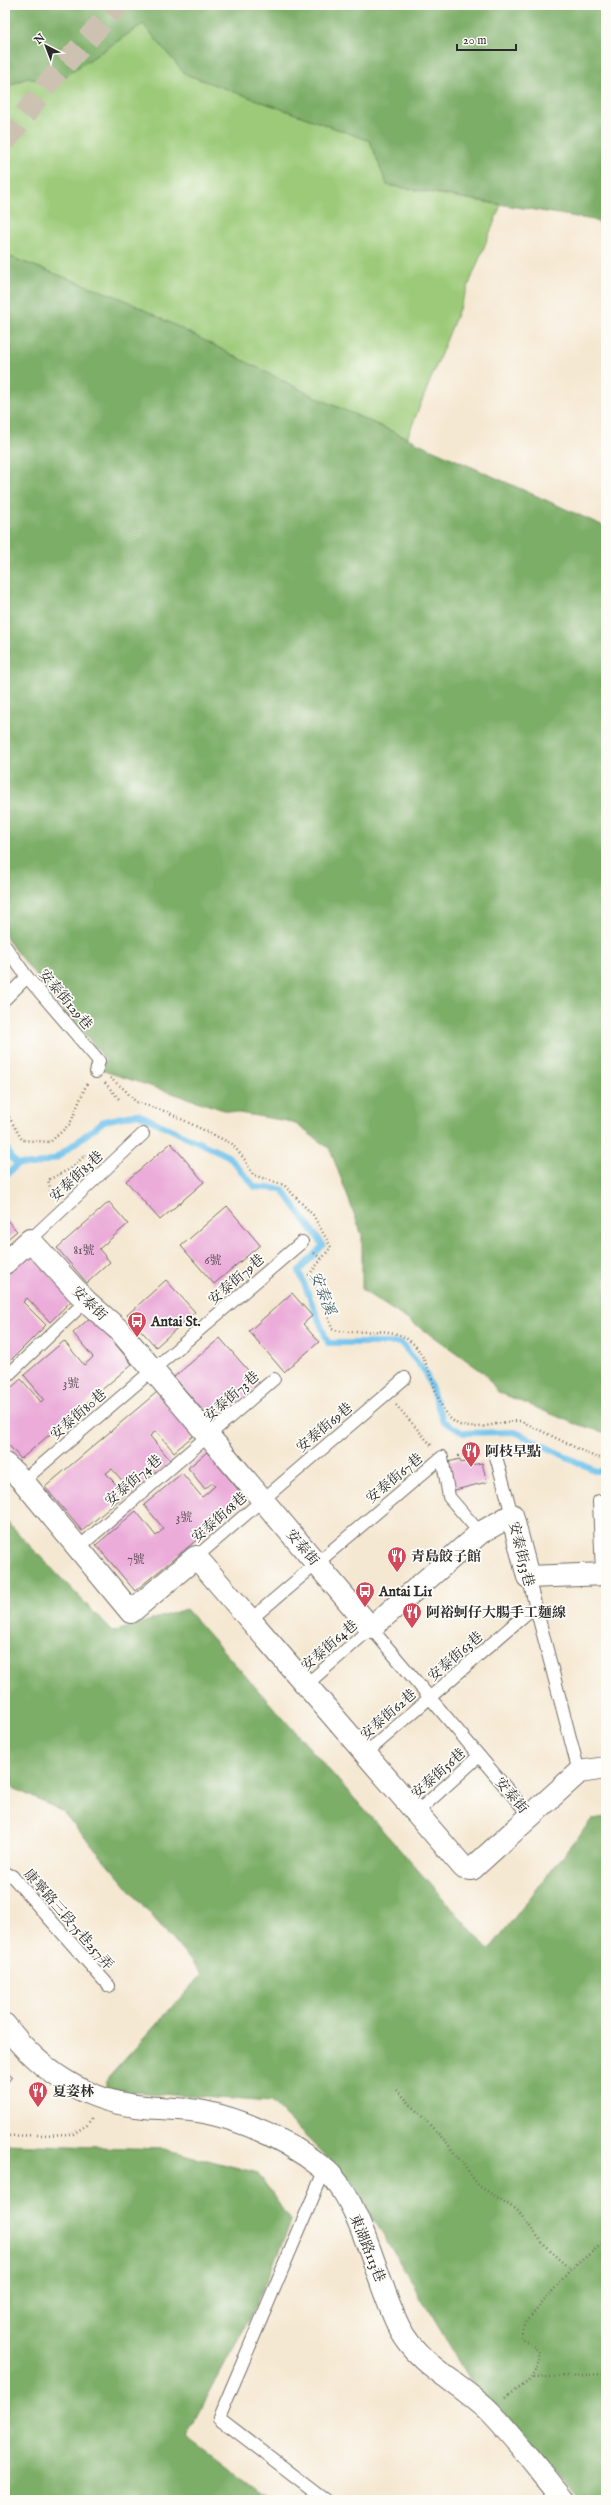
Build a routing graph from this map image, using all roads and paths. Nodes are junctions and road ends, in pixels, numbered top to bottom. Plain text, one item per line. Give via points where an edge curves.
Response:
1 (5, 946) edge
2 (28, 977) junction
3 (5, 999) edge
4 (96, 1072) joint
5 (119, 1099) dead end
6 (143, 1134) dead end
7 (85, 1155) dead end
8 (58, 1213) junction
9 (30, 1240) junction
10 (306, 1246) joint
11 (322, 1260) dead end
12 (5, 1263) edge
13 (86, 1301) junction
14 (153, 1370) junction
15 (5, 1378) edge
16 (405, 1378) dead end
17 (274, 1379) dead end
18 (386, 1394) junction
19 (208, 1435) junction
20 (496, 1453) joint
21 (442, 1457) junction
22 (5, 1464) edge
23 (23, 1481) junction
24 (263, 1500) junction
25 (599, 1501) dead end
26 (512, 1514) junction
27 (480, 1533) junction
28 (78, 1548) junction
29 (196, 1557) junction
30 (317, 1564) junction
31 (604, 1574) edge
32 (528, 1577) junction
33 (535, 1606) junction
34 (250, 1620) junction
35 (371, 1628) junction
36 (306, 1685) junction
37 (430, 1698) junction
38 (365, 1754) junction
39 (479, 1756) junction
40 (606, 1768) edge
41 (579, 1772) junction
42 (416, 1813) junction
43 (530, 1816) junction
44 (5, 1873) edge
45 (109, 1986) dead end
46 (5, 2025) edge
47 (397, 2090) dead end
48 (105, 2100) junction
49 (5, 2136) edge
50 (325, 2169) junction
51 (606, 2246) edge
52 (571, 2269) junction
53 (606, 2372) edge
54 (533, 2378) junction
55 (490, 2412) junction
56 (326, 2500) edge
57 (564, 2500) edge

1 - 2 lane, 安泰街129巷
2 - 3 lane
2 - 4 lane, 安泰街129巷 via 99,1061
4 - 5 path
6 - 8 lane, 安泰街83巷
7 - 8 path via 72,1168 48,1180
8 - 9 lane, 安泰街83巷
9 - 12 street
9 - 13 street, 安泰街
10 - 11 path
10 - 14 lane, 安泰街79巷
13 - 14 street, 安泰街 via 119,1330
13 - 15 lane
14 - 19 street, 安泰街
14 - 23 lane, 安泰街80巷
16 - 18 lane, 安泰街69巷
17 - 19 lane, 安泰街73巷
18 - 21 path
18 - 24 lane, 安泰街69巷
19 - 24 street, 安泰街
19 - 28 lane, 安泰街74巷
20 - 21 path
20 - 26 lane, 安泰街53巷
21 - 27 lane, 安泰街67巷 via 449,1497
21 - 30 lane, 安泰街67巷
22 - 23 street
23 - 28 street
24 - 29 lane, 安泰街68巷
24 - 30 street, 安泰街
25 - 31 lane
26 - 27 street
26 - 32 street, 安泰街53巷
27 - 35 street
28 - 29 street via 131,1612
29 - 34 street
30 - 34 lane, 安泰街67巷
30 - 35 street, 安泰街
31 - 32 street
32 - 33 lane, 安泰街53巷
33 - 37 lane, 安泰街63巷
33 - 41 lane, 安泰街53巷
34 - 36 street
35 - 36 lane, 安泰街64巷
35 - 37 lane, 安泰街
36 - 38 street
37 - 38 lane, 安泰街62巷
37 - 39 lane, 安泰街
38 - 42 street
39 - 42 lane, 安泰街56巷
39 - 43 lane, 安泰街
40 - 41 street
41 - 43 street, 安泰街
42 - 43 street via 464,1868 472,1869
44 - 45 lane, 康寧路三段75巷257弄 via 12,1876
46 - 48 street, 東湖路113巷 via 22,2047 47,2070 75,2088
47 - 52 path via 446,2143 479,2186 517,2210 544,2245
48 - 49 path via 88,2125 73,2134
48 - 50 street, 東湖路113巷 via 143,2107 202,2111 238,2121 272,2136
50 - 55 street, 東湖路113巷 via 348,2198 399,2328 413,2351
50 - 56 lane via 220,2418
51 - 52 path via 602,2244
52 - 54 path via 523,2326 521,2337 539,2351 540,2364
53 - 54 path
54 - 55 path via 523,2383
55 - 57 street, 東湖路113巷

